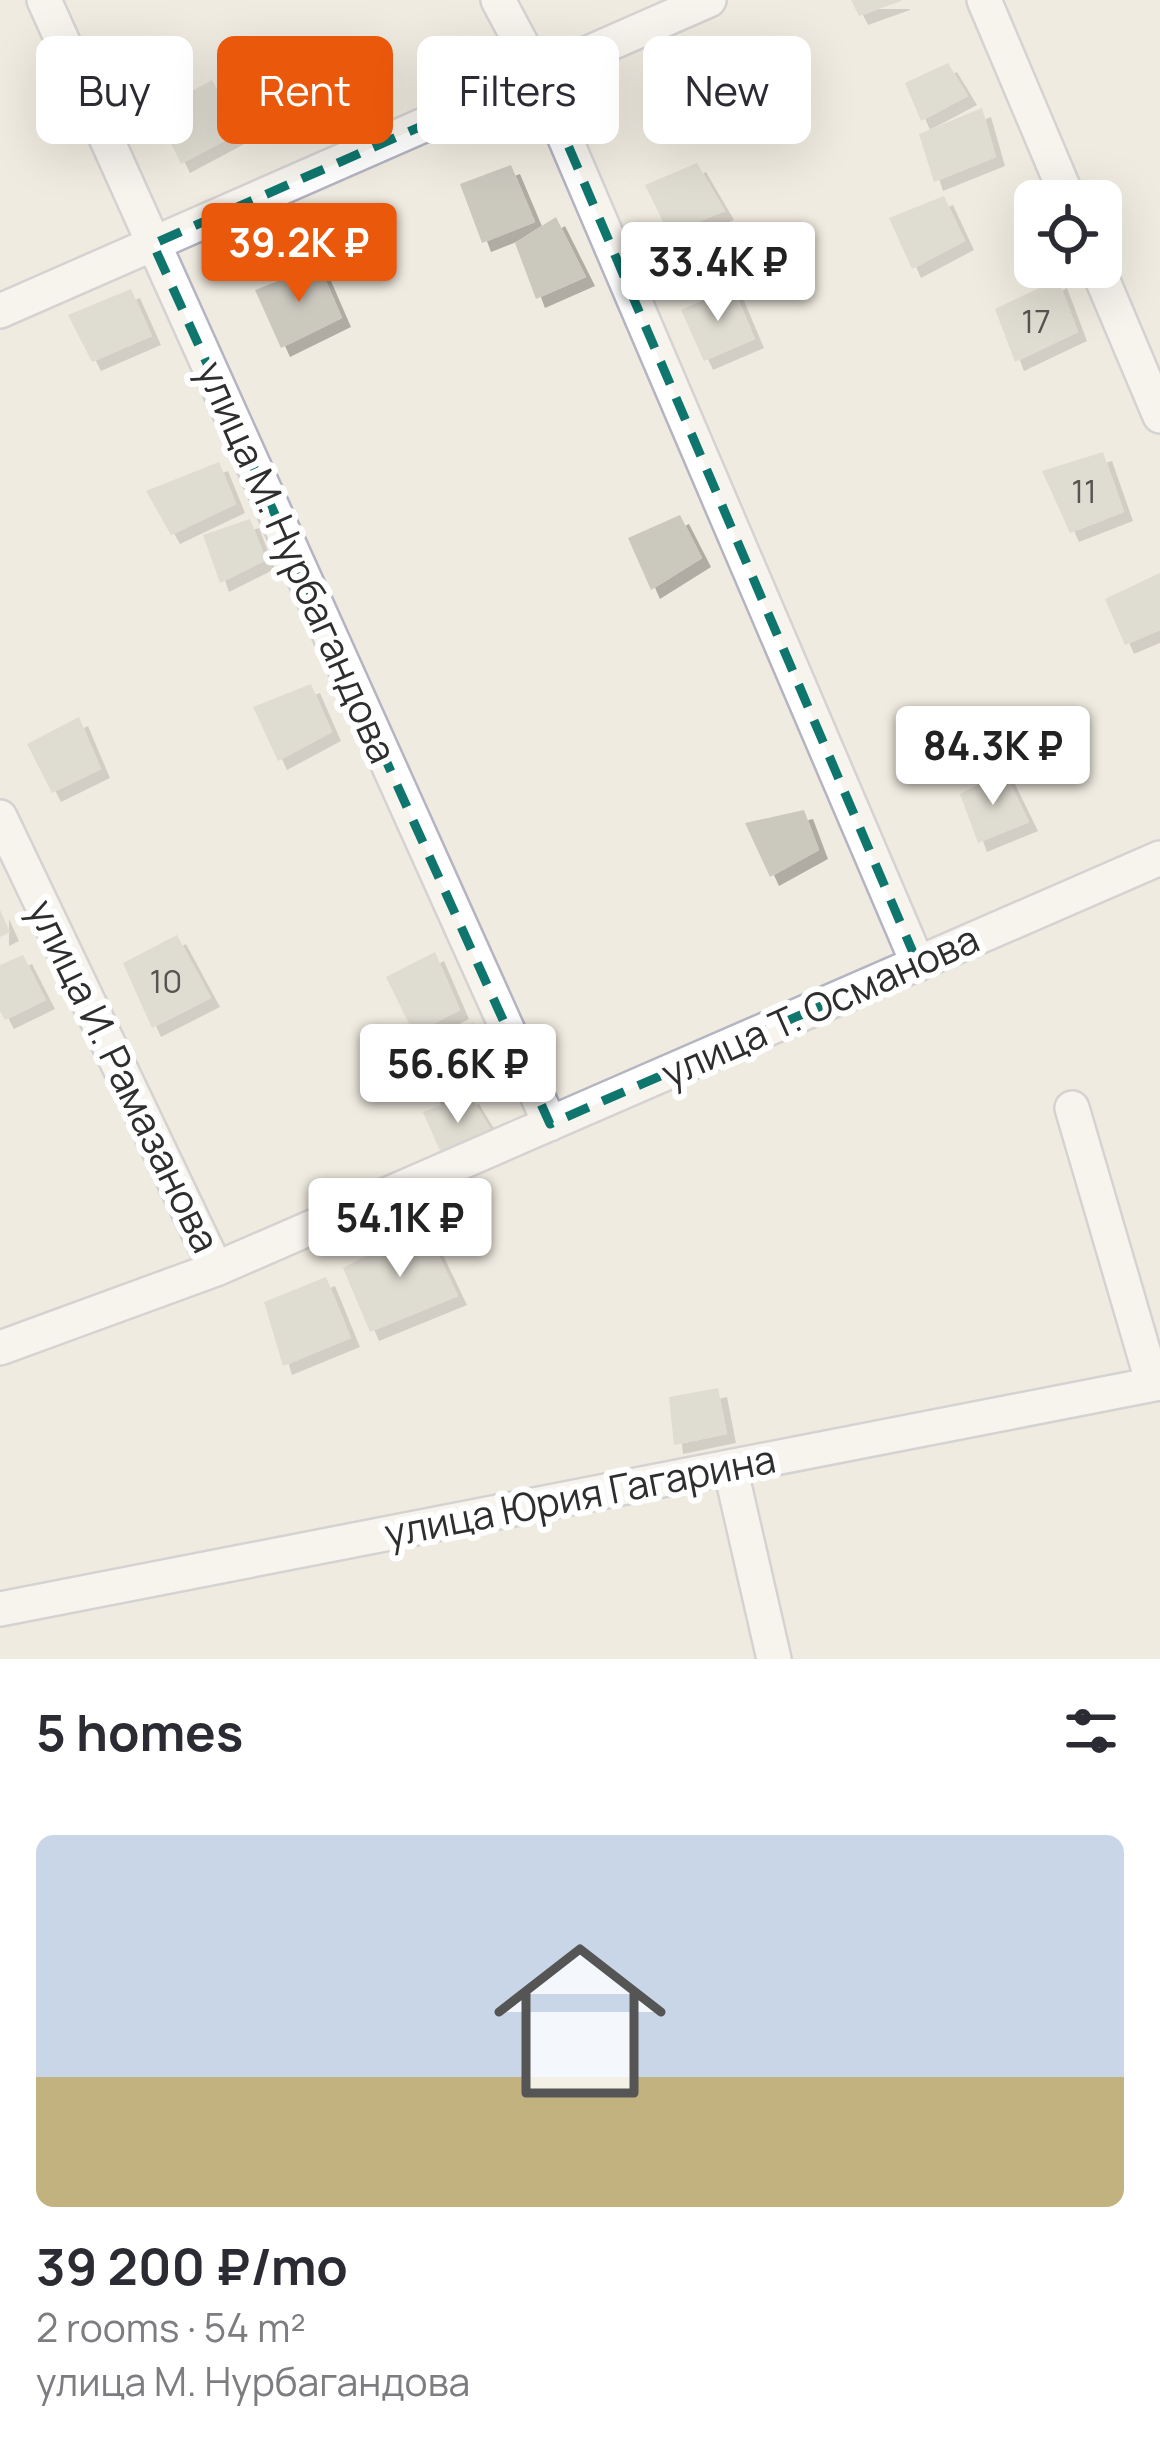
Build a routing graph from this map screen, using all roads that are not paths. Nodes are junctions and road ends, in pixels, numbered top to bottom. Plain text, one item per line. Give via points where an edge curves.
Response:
1 (44, 0) edge
2 (498, 0) edge
3 (709, 0) edge
4 (984, 0) edge
5 (517, 36) edge
6 (619, 39) edge
7 (417, 128) edge
8 (567, 144) edge
9 (1060, 180) edge
10 (153, 244) junction
11 (1106, 288) edge
12 (0, 311) edge
13 (1160, 416) edge
14 (0, 817) edge
15 (1160, 858) edge
16 (918, 964) junction
17 (1072, 1108) dead end
18 (550, 1124) junction
19 (216, 1269) junction
20 (0, 1348) edge
21 (1157, 1383) edge
22 (730, 1467) junction
23 (0, 1609) edge
24 (774, 1659) edge

1 - 10 street, улица М. Нурбагандова
2 - 5 street
3 - 6 street
4 - 9 street
7 - 10 street
8 - 16 street
10 - 12 street
10 - 18 street, улица М. Нурбагандова
11 - 13 street
14 - 19 street, улица И. Рамазанова
15 - 16 street, улица Т. Османова
16 - 18 street, улица Т. Османова
17 - 21 street
18 - 19 street, улица Т. Османова
19 - 20 street, улица Т. Османова
21 - 22 street, улица Юрия Гагарина
22 - 23 street, улица Юрия Гагарина
22 - 24 street

